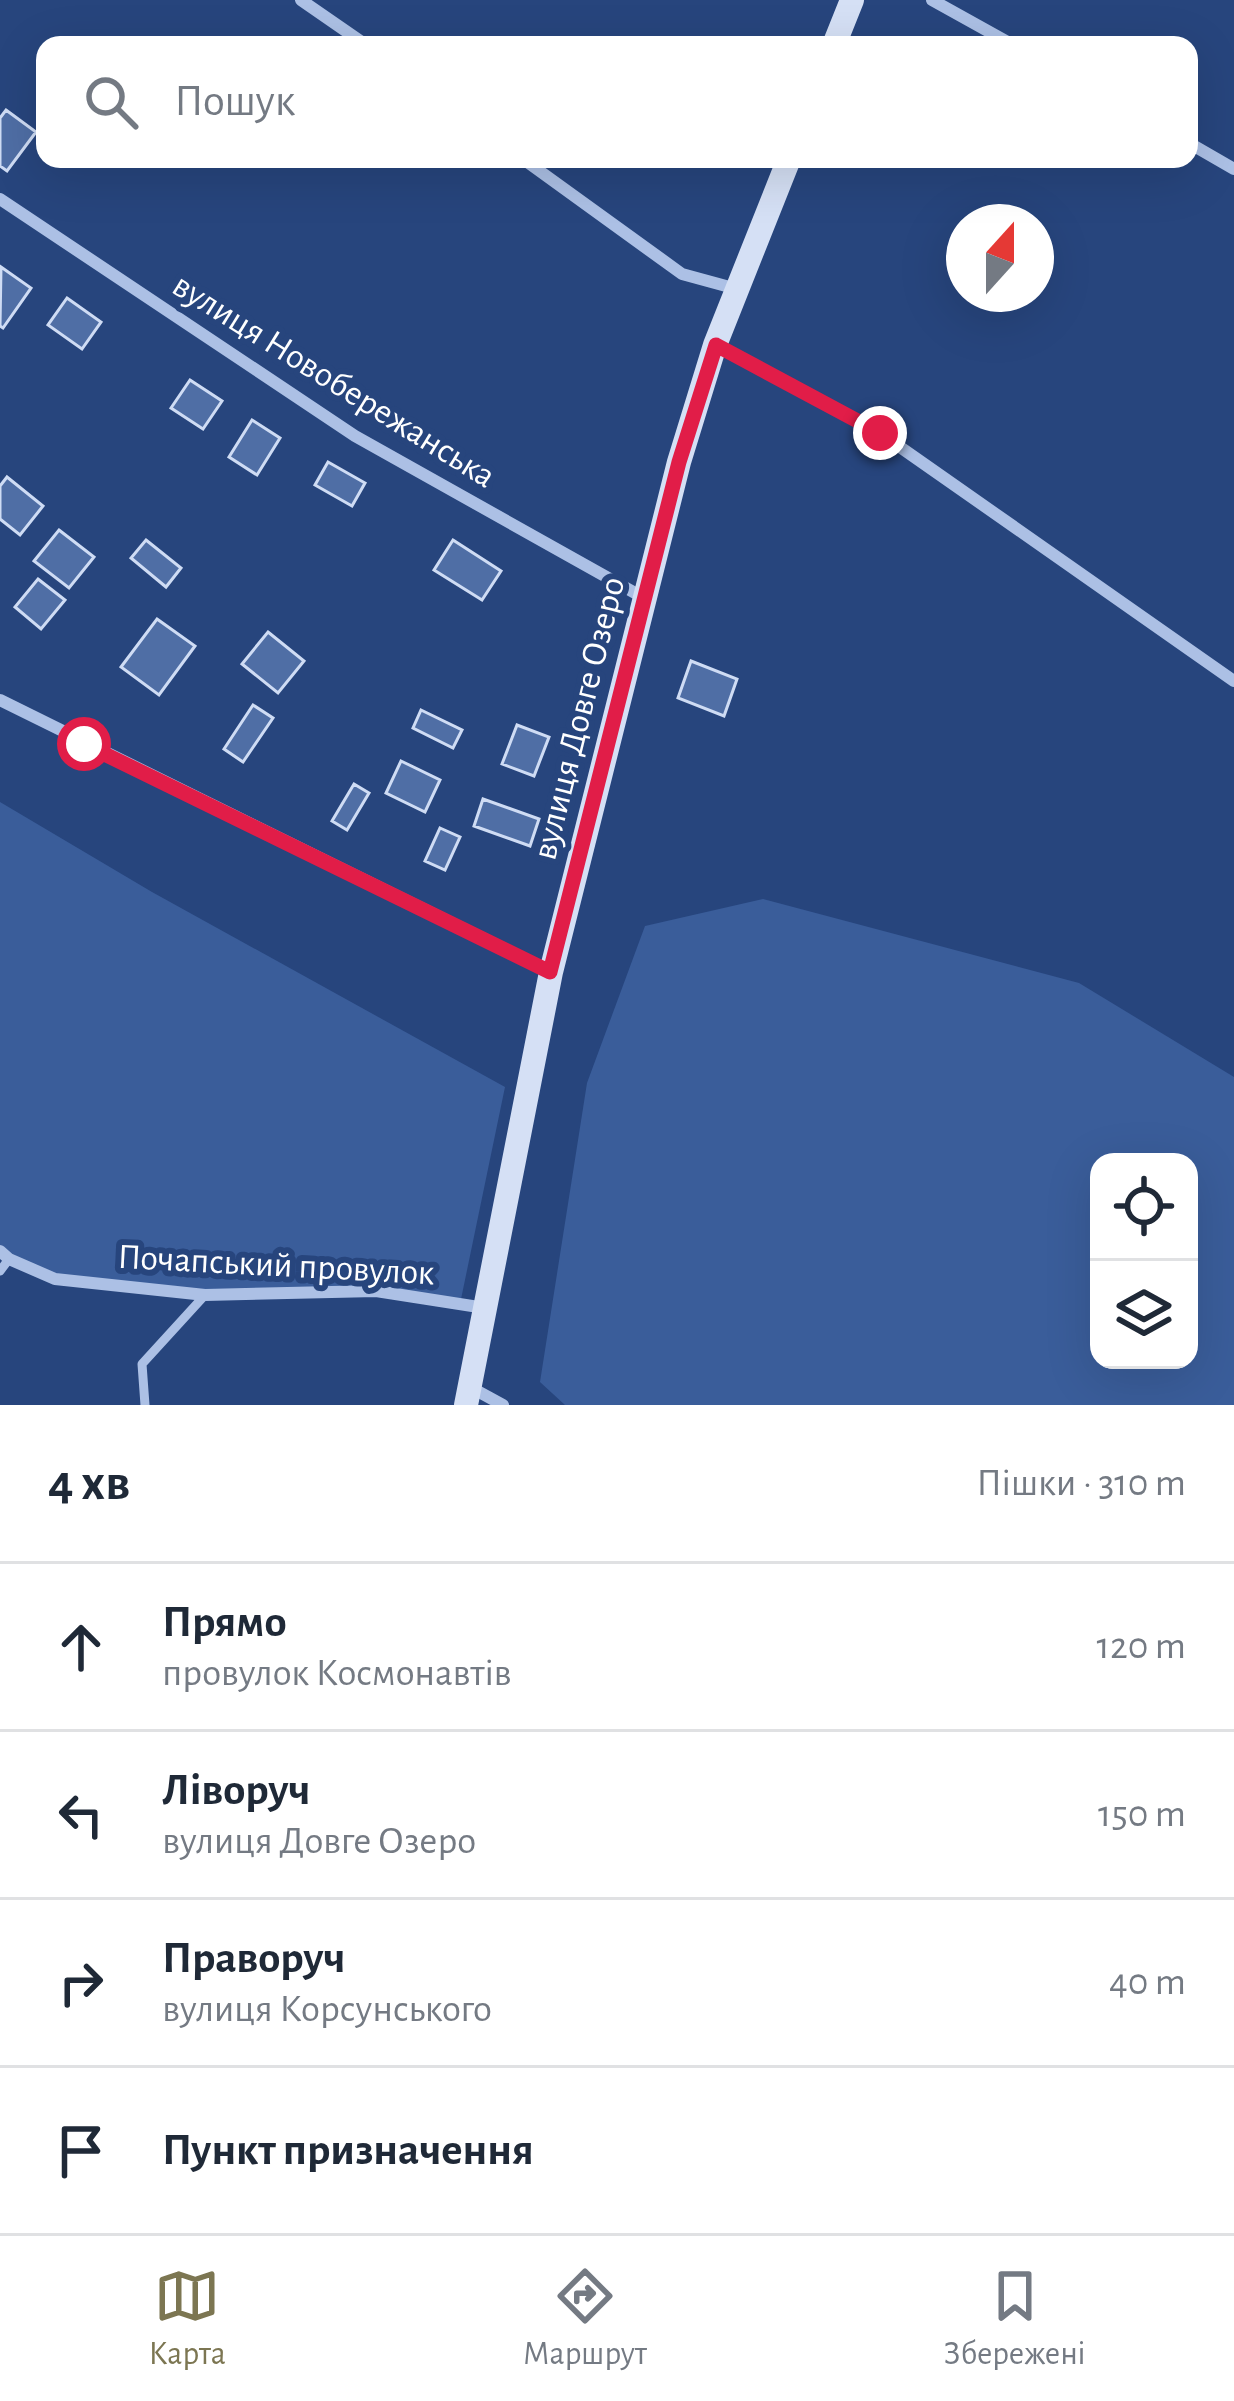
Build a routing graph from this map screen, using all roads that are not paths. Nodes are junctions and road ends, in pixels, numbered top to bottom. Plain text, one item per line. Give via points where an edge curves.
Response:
1 (301, 0) edge
2 (852, 0) edge
3 (932, 0) edge
4 (353, 36) edge
5 (838, 36) edge
6 (997, 36) edge
7 (1198, 148) edge
8 (536, 168) edge
9 (785, 168) edge
10 (1234, 169) edge
11 (0, 199) edge
12 (738, 290) junction
13 (716, 345) junction
14 (645, 599) junction
15 (1234, 681) edge
16 (0, 700) edge
17 (550, 972) junction
18 (3, 1261) edge
19 (205, 1295) junction
20 (485, 1308) junction
21 (467, 1396) edge
22 (145, 1405) edge
23 (503, 1405) edge

1 - 4 street
2 - 5 street
3 - 6 street
7 - 10 street
8 - 12 street via 682,274
9 - 12 street, вулиця Довге Озеро
11 - 14 street, вулиця Новобережанська via 355,436
12 - 13 street, вулиця Довге Озеро
13 - 14 street, вулиця Довге Озеро
13 - 15 street via 880,433
14 - 17 street, вулиця Довге Озеро
16 - 17 street
17 - 20 street, вулиця Довге Озеро
18 - 19 street, Почапський провулок via 55,1279
19 - 20 street, Почапський провулок via 376,1291
19 - 22 lane via 142,1364
20 - 21 street, вулиця Довге Озеро
21 - 23 street

